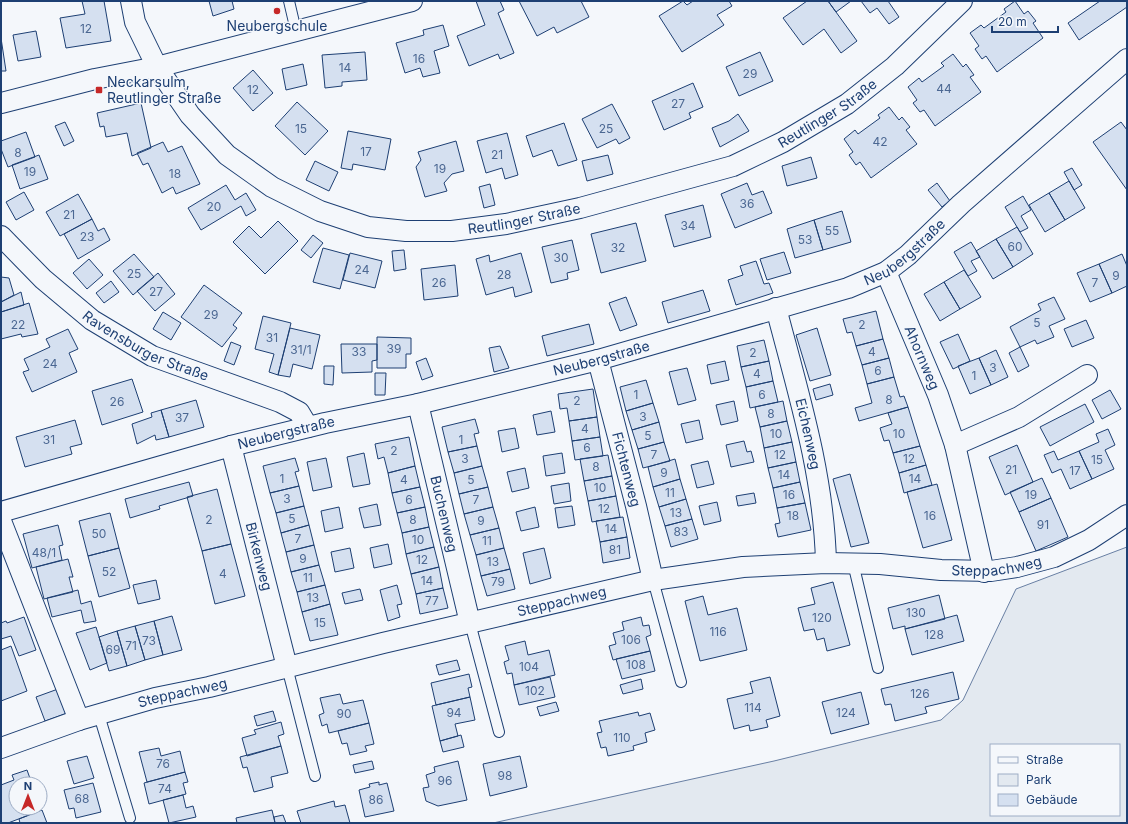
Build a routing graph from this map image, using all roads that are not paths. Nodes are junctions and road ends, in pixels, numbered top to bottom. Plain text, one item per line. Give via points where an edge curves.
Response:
1 (131, 1) edge
2 (289, 1) edge
3 (412, 1) edge
4 (962, 1) edge
5 (296, 31) junction
6 (1127, 59) edge
7 (156, 67) junction
8 (1, 103) edge
9 (1, 236) edge
10 (886, 272) junction
11 (776, 308) junction
12 (598, 360) junction
13 (1087, 375) dead end
14 (418, 404) junction
15 (308, 427) junction
16 (955, 445) junction
17 (231, 446) junction
18 (1, 512) edge
19 (1127, 515) edge
20 (1, 521) edge
21 (826, 563) junction
22 (853, 563) junction
23 (984, 572) junction
24 (653, 580) junction
25 (470, 623) junction
26 (287, 667) junction
27 (878, 668) dead end
28 (681, 682) dead end
29 (99, 715) junction
30 (79, 720) junction
31 (499, 732) dead end
32 (1, 748) edge
33 (315, 776) dead end
34 (130, 818) dead end

1 - 7 street, Reutlinger Straße via 135,22
2 - 5 lane
3 - 5 street
4 - 7 street, Reutlinger Straße via 895,66 847,104 783,142 733,166 565,211 506,224 452,231 406,231 368,227 320,210 272,187 227,154 190,115
5 - 7 street
6 - 10 street, Neubergstraße
7 - 8 street via 95,79
9 - 15 street, Ravensburger Straße via 43,279 92,320 152,356 280,402 298,412
10 - 11 street, Neubergstraße via 848,288
10 - 16 street, Ahornweg via 938,395
11 - 12 street, Neubergstraße
11 - 21 street, Eichenweg via 808,426 825,525
12 - 14 street, Neubergstraße
12 - 24 street, Fichtenweg
13 - 16 street via 1019,417
14 - 15 street, Neubergstraße
14 - 25 street, Buchenweg
15 - 17 street, Neubergstraße
16 - 23 street, Ahornweg
17 - 18 street, Neubergstraße
17 - 26 street, Birkenweg
19 - 23 street, Steppachweg via 1090,540 1054,557
20 - 30 street
21 - 22 street, Steppachweg
21 - 24 street, Steppachweg via 743,567
22 - 23 street, Steppachweg
22 - 27 lane
24 - 25 street, Steppachweg
24 - 28 lane
25 - 26 street, Steppachweg
25 - 31 lane
26 - 29 street, Steppachweg via 209,688 155,698
26 - 33 lane
29 - 30 street, Steppachweg
29 - 34 lane
30 - 32 street, Steppachweg

